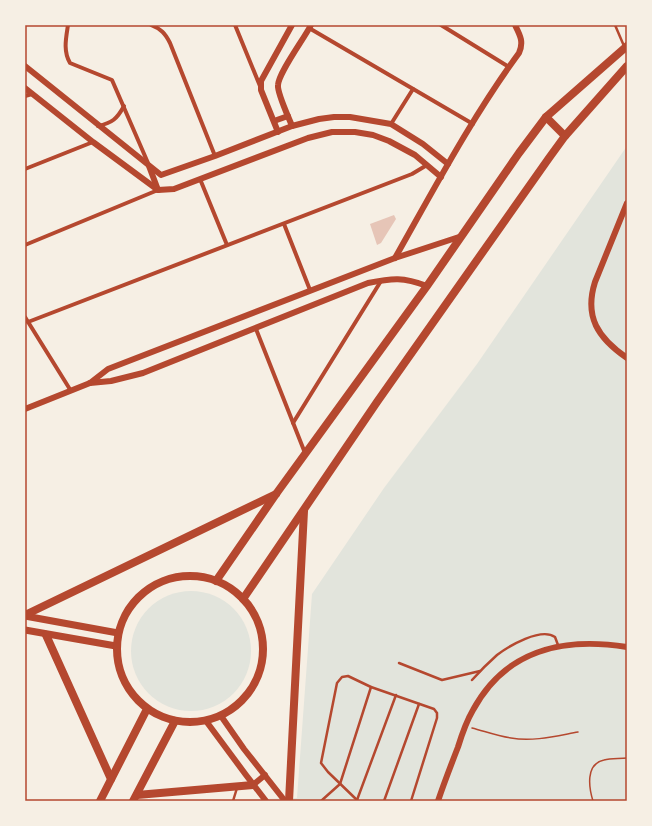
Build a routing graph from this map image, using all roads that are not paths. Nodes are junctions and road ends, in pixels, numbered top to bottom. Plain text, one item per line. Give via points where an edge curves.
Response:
1 (68, 25) edge
2 (151, 25) edge
3 (235, 25) edge
4 (292, 25) edge
5 (441, 25) edge
6 (515, 25) edge
7 (615, 25) edge
8 (310, 26) edge
9 (626, 47) edge
10 (25, 66) edge
11 (509, 66) junction
12 (627, 66) edge
13 (25, 88) edge
14 (413, 89) junction
15 (261, 90) junction
16 (32, 94) junction
17 (25, 96) edge
18 (124, 106) junction
19 (288, 116) junction
20 (546, 117) junction
21 (274, 121) junction
22 (391, 124) junction
23 (473, 124) junction
24 (98, 126) junction
25 (292, 126) junction
26 (278, 132) junction
27 (565, 136) junction
28 (93, 142) junction
29 (435, 154) junction
30 (215, 156) junction
31 (448, 164) junction
32 (428, 165) junction
33 (149, 166) junction
34 (25, 168) edge
35 (441, 177) junction
36 (200, 179) junction
37 (158, 190) junction
38 (627, 203) edge
39 (284, 224) junction
40 (462, 236) junction
41 (25, 245) edge
42 (227, 245) junction
43 (395, 258) junction
44 (382, 281) junction
45 (427, 286) junction
46 (310, 290) junction
47 (25, 317) edge
48 (28, 322) junction
49 (256, 329) junction
50 (627, 358) edge
51 (90, 383) junction
52 (71, 391) junction
53 (25, 409) edge
54 (292, 423) junction
55 (306, 454) junction
56 (276, 494) junction
57 (304, 511) junction
58 (216, 581) junction
59 (243, 599) junction
60 (25, 616) edge
61 (25, 630) edge
62 (118, 632) junction
63 (46, 635) junction
64 (116, 646) junction
65 (558, 646) junction
66 (627, 647) edge
67 (399, 663) dead end
68 (480, 671) junction
69 (472, 680) dead end
70 (371, 687) junction
71 (396, 695) junction
72 (419, 704) junction
73 (147, 709) junction
74 (221, 716) junction
75 (175, 721) junction
76 (206, 721) junction
77 (265, 775) junction
78 (111, 779) junction
79 (340, 784) junction
80 (253, 785) junction
81 (238, 786) junction
82 (135, 798) edge
83 (358, 800) edge
84 (100, 801) edge
85 (233, 801) edge
86 (266, 801) edge
87 (286, 801) edge
88 (289, 801) edge
89 (321, 801) edge
90 (384, 801) edge
91 (411, 801) edge
92 (438, 801) edge

1 - 18 street via 65,48 66,58 70,64 112,80
2 - 30 street via 160,29 170,43
3 - 15 street
4 - 15 street via 264,74
5 - 11 street
6 - 11 street via 521,39 521,48
7 - 9 lane
8 - 14 street
8 - 19 street via 277,86
9 - 20 main road
10 - 24 street
11 - 23 street
12 - 27 main road
13 - 16 street
14 - 22 street
14 - 23 street
15 - 21 street
16 - 17 street
16 - 28 street
18 - 24 street via 111,122
18 - 33 street
19 - 21 street
19 - 25 street
20 - 27 main road
20 - 40 main road
21 - 26 street
22 - 25 street via 334,117
22 - 29 street
23 - 31 street
24 - 33 street
25 - 26 street
26 - 30 street
27 - 57 main road via 377,402
28 - 34 street
28 - 37 street
29 - 31 street
29 - 32 street
30 - 33 street via 161,175
31 - 35 street
32 - 35 street
32 - 36 street via 402,148 373,135 332,132 308,138
32 - 39 street via 412,174
33 - 37 street
35 - 43 street
36 - 37 street via 174,189
36 - 42 street
37 - 41 street
38 - 50 street via 592,291 591,307 600,332 612,347
39 - 42 street
39 - 46 street
40 - 43 street
40 - 45 main road
42 - 48 street
43 - 46 street
44 - 45 street via 408,280
44 - 49 street via 352,289
44 - 54 street
45 - 55 main road
46 - 51 street via 108,369
47 - 48 street
48 - 52 street
49 - 51 street via 143,373 111,382
49 - 54 street
51 - 52 street
52 - 53 street
54 - 55 street
55 - 56 main road
56 - 58 main road
56 - 60 main road
57 - 59 main road
57 - 88 main road
58 - 59 main road
58 - 62 main road via 191,576 155,584 140,595 128,610
59 - 74 main road via 260,629 262,663 248,695
60 - 62 main road
61 - 63 main road
62 - 64 main road
63 - 64 main road
63 - 78 main road
64 - 73 main road via 124,682 138,702
65 - 66 street via 591,643
65 - 68 lane via 556,638 552,635 533,637 506,649
65 - 92 street via 524,658 487,689 466,726
67 - 68 lane via 442,680
68 - 69 lane
70 - 71 lane
70 - 79 lane
70 - 79 lane via 348,676 342,677 337,683 321,763
71 - 72 lane
71 - 83 lane
72 - 90 lane
72 - 91 lane via 434,709 437,718
73 - 75 main road
73 - 78 main road
74 - 76 main road
74 - 77 street
75 - 76 main road
75 - 82 main road
76 - 80 street
77 - 80 street
77 - 87 street
78 - 84 main road
79 - 83 lane
79 - 89 lane
80 - 81 main road
80 - 86 street
81 - 82 main road
81 - 85 lane

